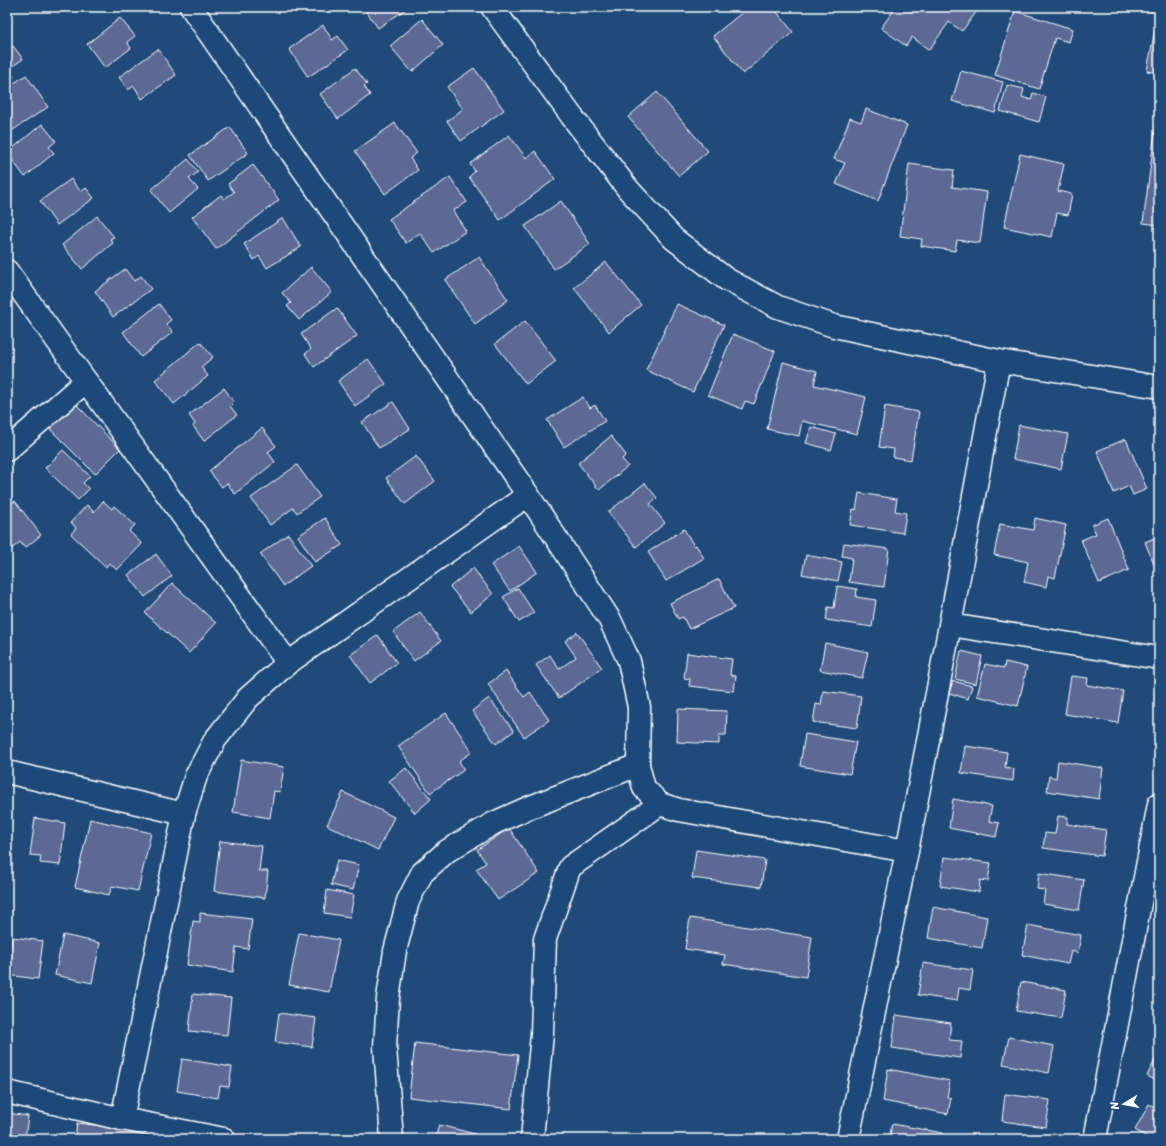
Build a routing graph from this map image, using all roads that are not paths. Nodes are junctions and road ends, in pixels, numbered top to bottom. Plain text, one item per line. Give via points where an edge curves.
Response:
1 (191, 7) edge
2 (492, 7) edge
3 (7, 271) edge
4 (999, 361) junction
5 (86, 381) junction
6 (1159, 387) edge
7 (7, 450) edge
8 (528, 495) junction
9 (950, 625) junction
10 (1159, 658) edge
11 (288, 663) junction
12 (638, 764) junction
13 (7, 772) edge
14 (660, 804) junction
15 (1159, 804) edge
16 (184, 814) junction
17 (907, 851) junction
18 (7, 1092) edge
19 (122, 1119) junction
20 (224, 1139) edge
21 (392, 1139) edge
22 (532, 1139) edge
23 (848, 1139) edge
24 (1095, 1139) edge

1 - 8 street
2 - 4 street via 628,189 674,239 726,279 778,307 834,326
3 - 5 street
4 - 6 street
4 - 9 street
5 - 7 street
5 - 11 street
8 - 11 street
8 - 12 street via 610,620 629,660 639,707
9 - 10 street
9 - 17 street
11 - 16 street via 248,698 215,740 196,776
12 - 14 street via 644,788
12 - 21 street via 494,823 447,851 422,873 408,901 395,951 388,998 385,1047
13 - 16 street
14 - 17 street via 679,810
14 - 22 street via 570,867 545,939 542,1034
15 - 24 street
16 - 19 street
17 - 23 street
18 - 19 street
19 - 20 street

